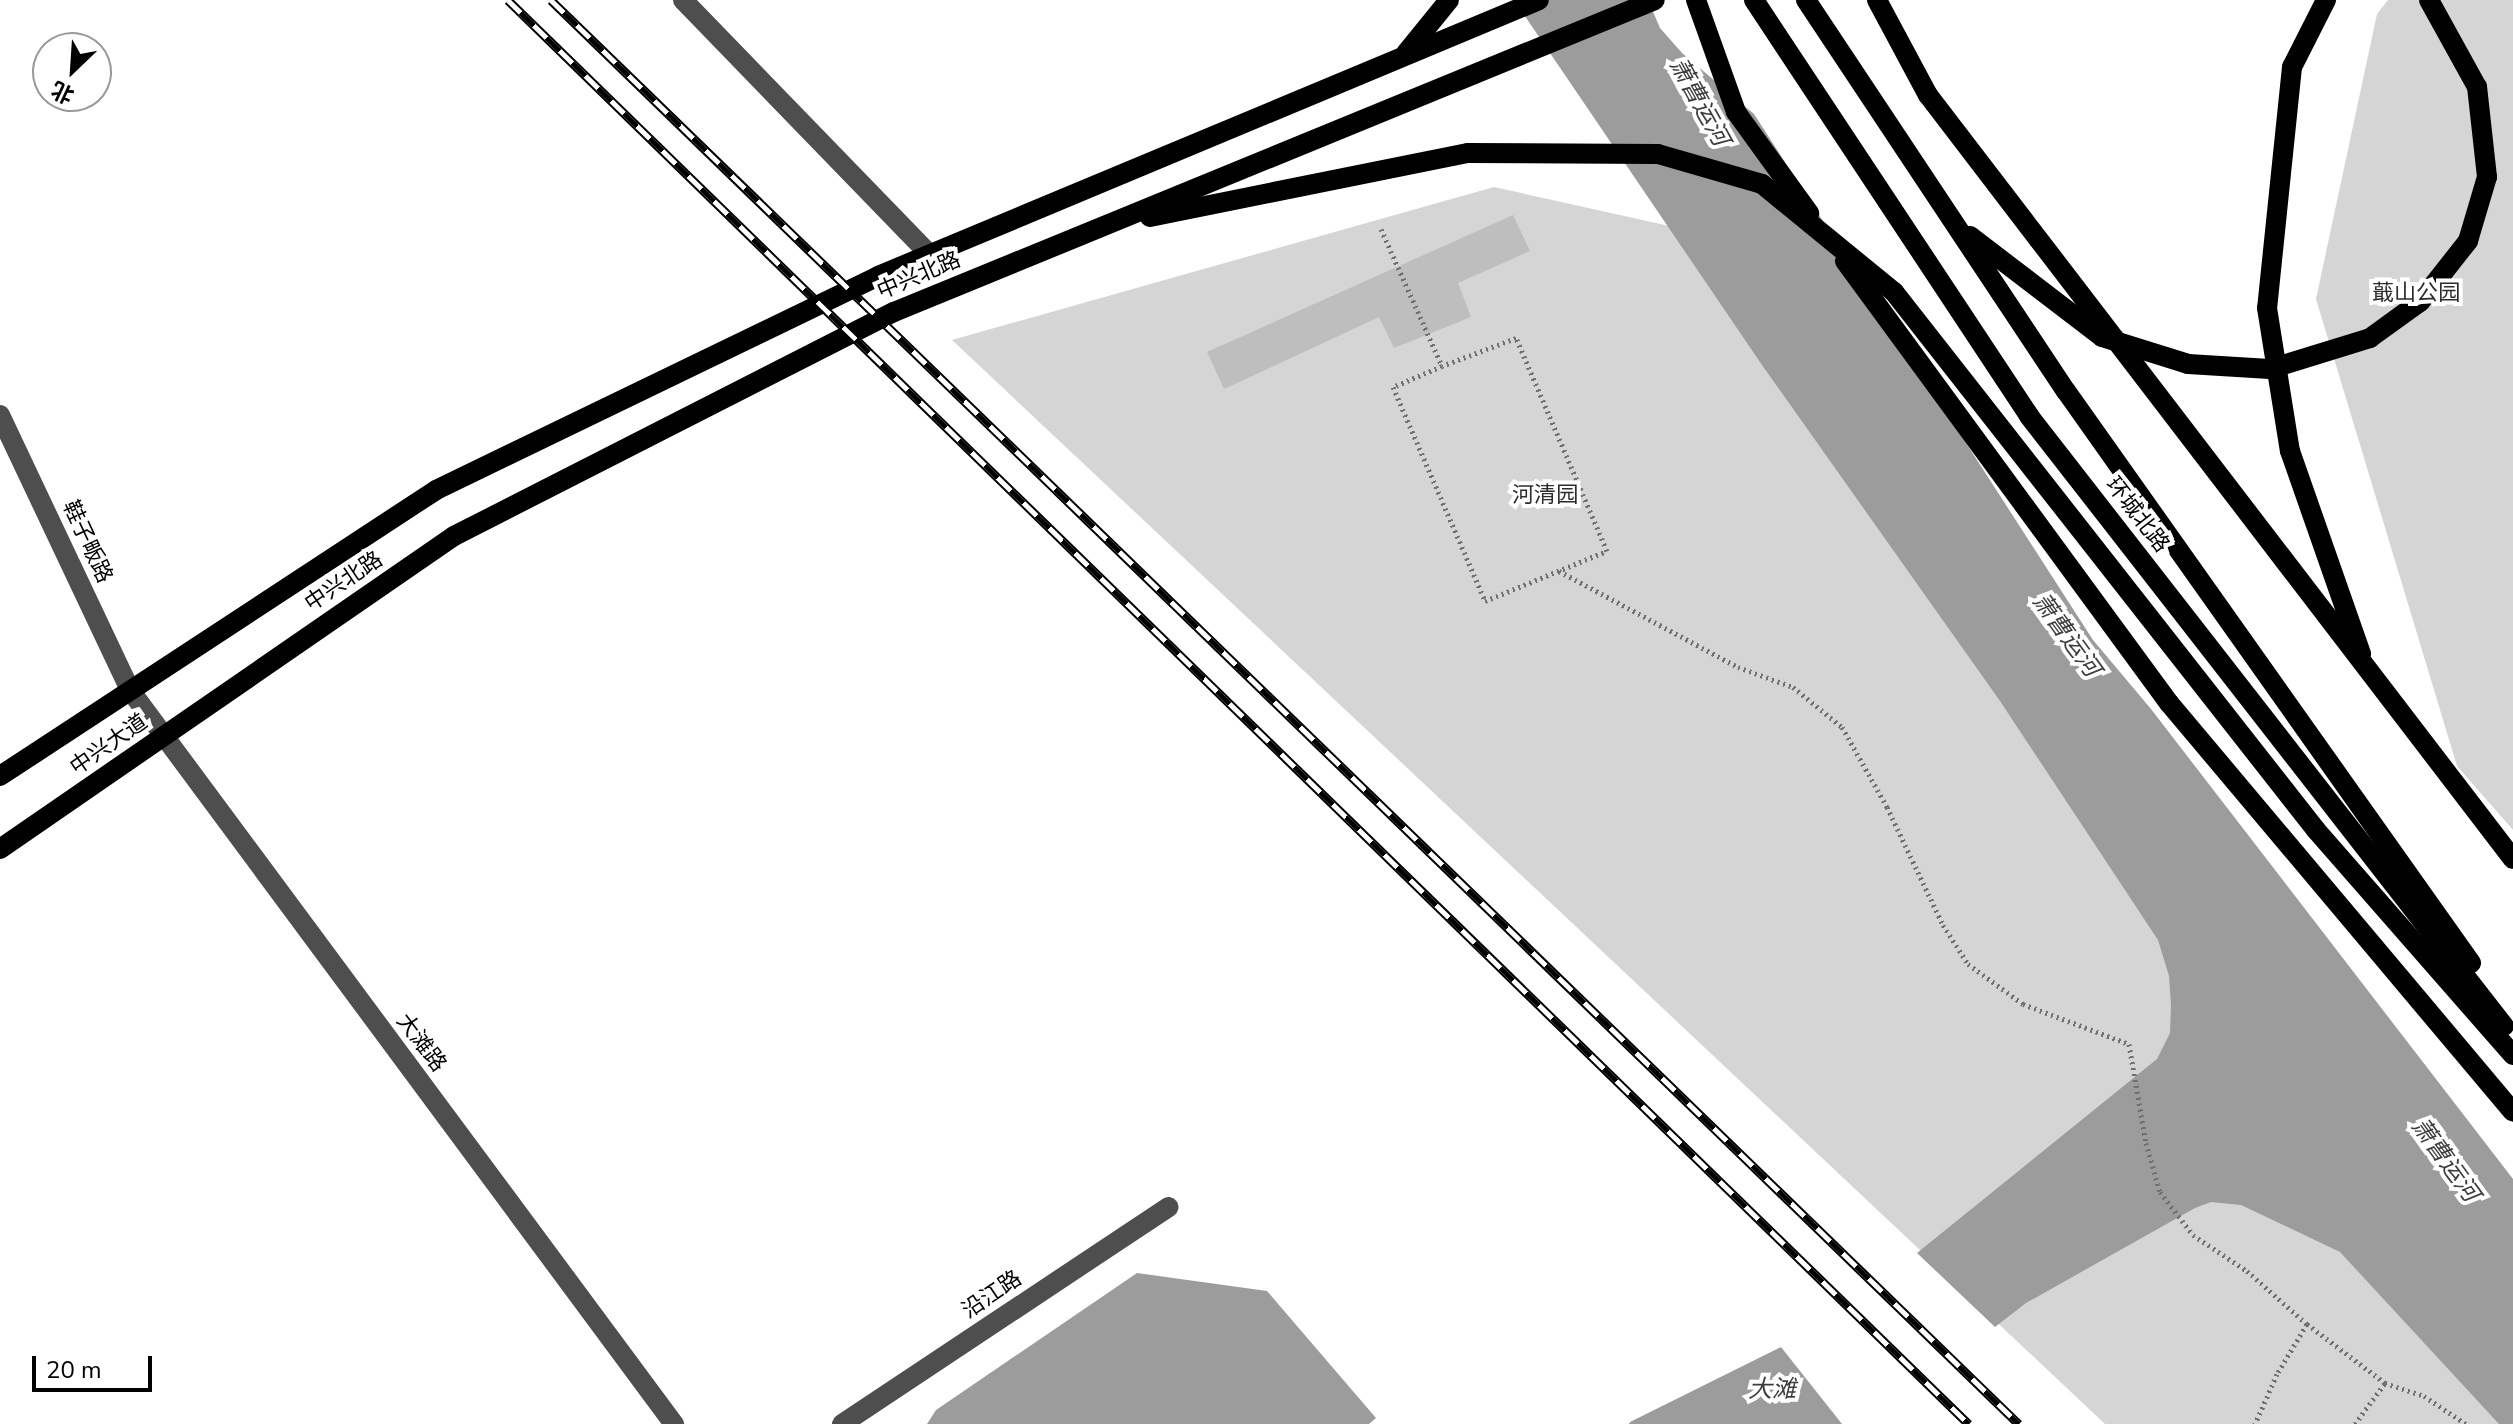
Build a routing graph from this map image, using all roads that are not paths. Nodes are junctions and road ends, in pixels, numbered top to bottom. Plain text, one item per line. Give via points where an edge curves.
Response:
1 (683, 0) edge
2 (1449, 0) edge
3 (1539, 0) edge
4 (1655, 0) edge
5 (1696, 0) edge
6 (1754, 0) edge
7 (1806, 0) edge
8 (1877, 0) edge
9 (2326, 0) edge
10 (2429, 0) edge
11 (1403, 57) junction
12 (1956, 225) junction
13 (1101, 227) junction
14 (929, 254) junction
15 (0, 415) edge
16 (197, 645) joint
17 (2367, 673) junction
18 (245, 680) joint
19 (130, 690) junction
20 (164, 736) junction
21 (0, 776) edge
22 (0, 849) edge
23 (2513, 859) edge
24 (2513, 1022) edge
25 (2513, 1037) edge
26 (2513, 1055) edge
27 (2513, 1112) edge
28 (1168, 1207) dead end
29 (674, 1424) edge
30 (842, 1424) edge

1 - 14 street
2 - 11 main road
3 - 11 main road, 中兴北路
4 - 13 main road, 中兴北路
5 - 27 main road via 1736,112 2169,703
6 - 25 main road, 环城北路 via 2029,416
7 - 12 main road, 环城北路
8 - 17 main road via 1928,95
9 - 17 main road via 2292,67 2267,308 2290,451
10 - 12 main road via 2477,87 2487,177 2468,241 2420,302 2370,338 2270,369 2188,364 2102,337
11 - 14 main road, 中兴北路
12 - 24 main road, 环城北路 via 2066,391
13 - 18 main road, 中兴北路 via 894,312 454,536
13 - 26 main road via 1468,153 1658,154 1762,184 1894,292 2316,830
14 - 16 main road, 中兴北路 via 436,490
15 - 19 street, 鞋子畈路
16 - 19 main road, 中兴大道
17 - 23 main road
18 - 20 main road, 中兴大道
19 - 20 street, 大滩路
19 - 21 main road, 中兴大道
20 - 22 main road, 中兴大道
20 - 29 street, 大滩路
28 - 30 street, 沿江路

